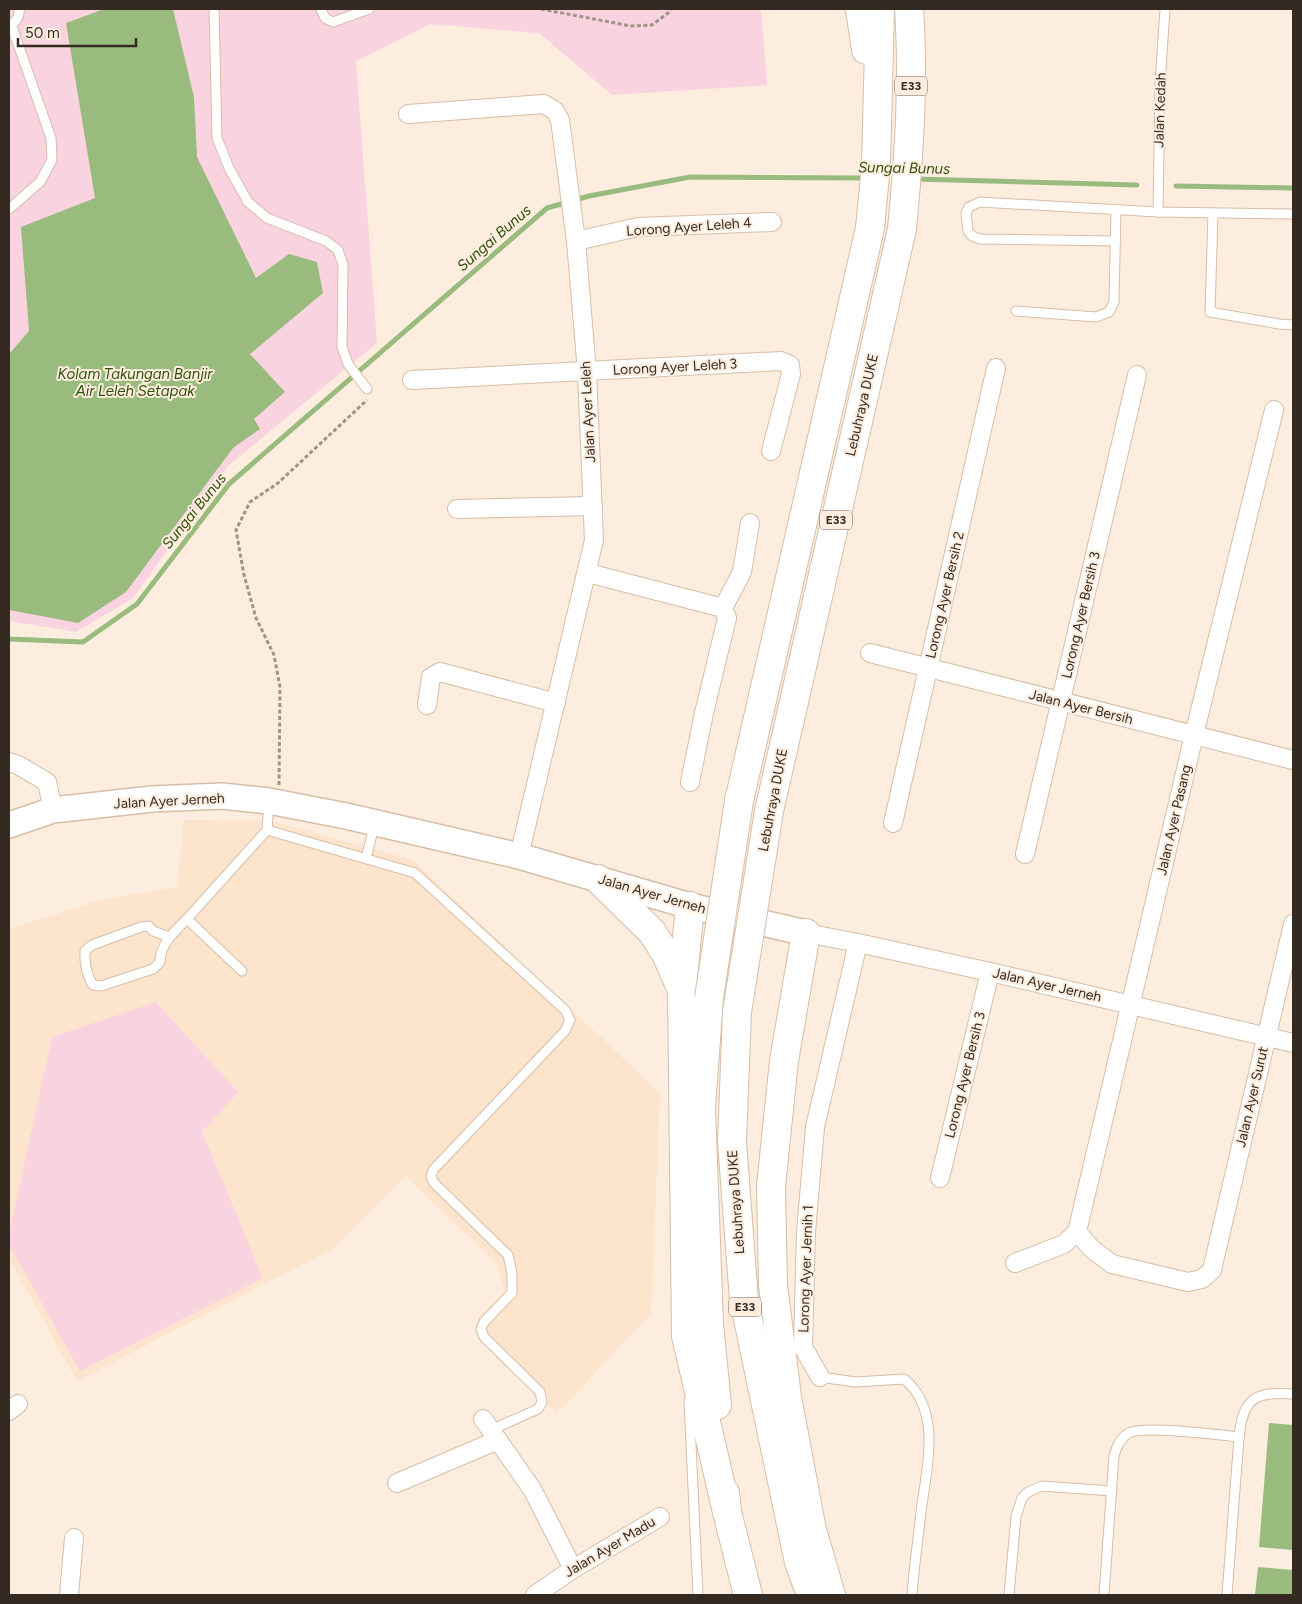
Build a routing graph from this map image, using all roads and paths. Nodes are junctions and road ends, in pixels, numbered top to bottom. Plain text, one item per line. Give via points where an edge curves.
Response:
1 (19, 9) edge
2 (214, 9) edge
3 (321, 9) edge
4 (369, 9) edge
5 (541, 9) edge
6 (671, 9) edge
7 (860, 9) edge
8 (880, 9) edge
9 (909, 9) edge
10 (918, 9) edge
11 (1165, 9) edge
12 (10, 24) edge
13 (912, 55) junction
14 (408, 114) dead end
15 (876, 116) junction
16 (9, 209) edge
17 (1116, 209) junction
18 (1158, 212) junction
19 (1213, 213) junction
20 (1293, 214) edge
21 (772, 222) dead end
22 (576, 241) junction
23 (1116, 241) junction
24 (1016, 311) dead end
25 (1293, 325) edge
26 (996, 368) dead end
27 (586, 372) junction
28 (1137, 375) dead end
29 (412, 380) dead end
30 (367, 389) joint
31 (1274, 410) dead end
32 (771, 451) dead end
33 (593, 506) junction
34 (458, 509) dead end
35 (750, 523) dead end
36 (588, 573) junction
37 (723, 608) junction
38 (870, 653) dead end
39 (928, 668) junction
40 (1061, 702) junction
41 (556, 703) junction
42 (427, 705) dead end
43 (1194, 735) junction
44 (1293, 760) edge
45 (9, 762) edge
46 (690, 782) dead end
47 (274, 802) junction
48 (53, 810) junction
49 (375, 823) junction
50 (893, 823) dead end
51 (9, 825) edge
52 (266, 830) junction
53 (1025, 854) dead end
54 (519, 856) junction
55 (366, 858) junction
56 (598, 879) junction
57 (690, 906) junction
58 (187, 919) junction
59 (1293, 924) edge
60 (806, 933) junction
61 (169, 937) junction
62 (858, 942) junction
63 (242, 971) dead end
64 (990, 972) junction
65 (682, 989) junction
66 (1131, 1005) junction
67 (1266, 1036) junction
68 (1293, 1043) edge
69 (940, 1178) dead end
70 (1077, 1232) junction
71 (1015, 1262) dead end
72 (686, 1336) junction
73 (820, 1377) joint
74 (688, 1386) dead end
75 (1293, 1394) edge
76 (689, 1396) dead end
77 (491, 1430) junction
78 (1239, 1437) junction
79 (397, 1483) dead end
80 (1112, 1491) junction
81 (727, 1512) junction
82 (660, 1517) dead end
83 (74, 1538) dead end
84 (573, 1569) junction
85 (69, 1595) edge
86 (535, 1595) edge
87 (698, 1595) edge
88 (748, 1595) edge
89 (811, 1595) edge
90 (831, 1595) edge
91 (912, 1595) edge
92 (1009, 1595) edge
93 (1104, 1595) edge
94 (1227, 1595) edge

1 - 12 lane via 17,20
2 - 30 lane via 217,138 229,168 248,202 267,218 326,241 338,250 343,265 342,347 348,364
3 - 4 lane via 325,18 333,22
5 - 6 path via 631,26 652,25
7 - 15 highway
8 - 15 highway, E33
9 - 13 highway, Lebuhraya DUKE / E33
10 - 13 highway
11 - 18 lane, Jalan Kedah
12 - 16 lane via 51,138 52,160 40,182
13 - 89 highway, Lebuhraya DUKE / E33, bridge via 902,229 770,811 737,1012 732,1142 744,1300 798,1562
14 - 22 street, Jalan Ayer Leleh via 544,104 555,111 560,120
15 - 81 highway, E33, bridge via 876,165 870,228 739,801 709,998 701,1108 709,1324
17 - 18 lane
17 - 23 lane
17 - 23 lane via 980,202 969,207 966,213 968,231 980,239
18 - 19 lane
19 - 20 lane
19 - 25 lane via 1210,312
21 - 22 street, Lorong Ayer Leleh 4 via 638,227
22 - 27 street, Jalan Ayer Leleh
23 - 24 lane via 1114,302 1109,312 1096,317
26 - 39 street, Lorong Ayer Bersih 2
27 - 29 street, Lorong Ayer Leleh 3
27 - 32 street, Lorong Ayer Leleh 3 via 781,361 790,365 791,374
27 - 33 street, Jalan Ayer Leleh
28 - 40 street, Lorong Ayer Bersih 3
30 - 47 path via 367,400 355,412 278,484 250,502 236,530 244,575 256,618 274,654 280,688 280,770
31 - 43 street, Jalan Ayer Pasang
33 - 34 street
33 - 36 street, Jalan Ayer Leleh via 594,540
35 - 37 street via 742,572
36 - 37 street
36 - 41 street, Jalan Ayer Leleh
37 - 46 street via 727,618
38 - 39 street, Jalan Ayer Bersih
39 - 40 street, Jalan Ayer Bersih
39 - 50 street, Lorong Ayer Bersih 2
40 - 43 street, Jalan Ayer Bersih
40 - 53 street, Lorong Ayer Bersih 3
41 - 42 street via 440,672 431,677
41 - 54 street, Jalan Ayer Leleh
43 - 44 street, Jalan Ayer Bersih
43 - 66 street, Jalan Ayer Pasang
45 - 48 street via 47,782
47 - 48 main road, Jalan Ayer Jerneh via 222,796 152,799
47 - 49 main road, Jalan Ayer Jerneh
47 - 52 lane
48 - 51 main road, Jalan Ayer Jerneh
49 - 54 main road, Jalan Ayer Jerneh
49 - 55 lane
52 - 55 lane
52 - 58 lane
54 - 56 main road, Jalan Ayer Jerneh
55 - 77 lane via 416,873 565,1010 570,1020 565,1031 433,1170 431,1177 508,1255 512,1293 481,1329 484,1337 540,1392 542,1402 538,1409
56 - 57 main road, Jalan Ayer Jerneh
56 - 65 highway via 652,932
57 - 60 main road, Jalan Ayer Jerneh
57 - 65 highway
58 - 61 lane
58 - 63 lane
59 - 67 street, Jalan Ayer Surut
60 - 62 street, Jalan Ayer Jerneh
60 - 90 highway via 784,1061 771,1186 773,1285 788,1406 812,1530
61 - 61 lane via 160,962 153,969 101,986 90,981 84,959 85,951 92,945 148,926
62 - 64 street, Jalan Ayer Jerneh
62 - 73 street, Lorong Ayer Jernih 1 via 815,1127 806,1232 803,1347
64 - 66 street, Jalan Ayer Jerneh
64 - 69 street, Lorong Ayer Bersih 3
65 - 72 highway
66 - 67 street, Jalan Ayer Jerneh
66 - 70 street, Jalan Ayer Pasang
67 - 68 street, Jalan Ayer Jerneh
67 - 70 street, Jalan Ayer Surut via 1212,1270 1202,1279 1188,1282 1112,1264
70 - 71 street via 1064,1244
72 - 74 lane
72 - 81 highway
73 - 91 lane, Lorong Ayer Jernih 1 via 855,1382 904,1379 915,1388 926,1411 930,1445
75 - 78 lane via 1269,1393 1253,1400 1243,1413
76 - 87 lane
77 - 79 street
77 - 84 street via 532,1489
78 - 80 lane via 1147,1429 1129,1433 1117,1446 1114,1456
78 - 94 lane
80 - 92 lane via 1042,1486 1022,1498 1016,1516
80 - 93 lane
81 - 88 highway, E33
82 - 84 street, Jalan Ayer Madu
83 - 85 street
84 - 86 street, Jalan Ayer Madu

